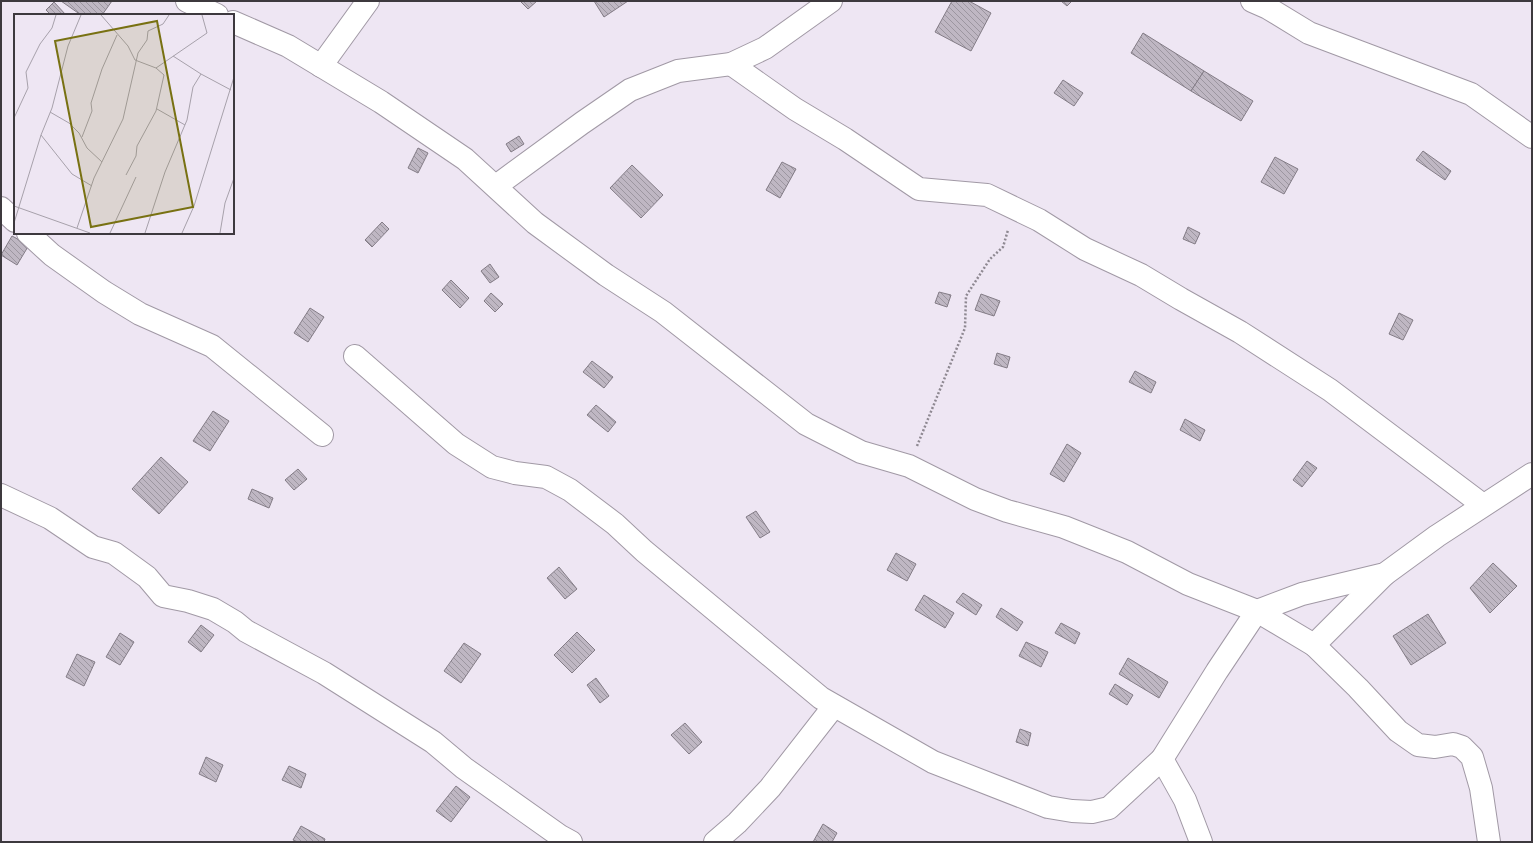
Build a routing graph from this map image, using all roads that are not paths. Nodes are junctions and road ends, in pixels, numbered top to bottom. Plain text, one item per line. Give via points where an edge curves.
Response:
1 (188, 1) edge
2 (368, 1) edge
3 (831, 1) edge
4 (1252, 1) edge
5 (215, 14) edge
6 (234, 22) edge
7 (731, 64) junction
8 (321, 66) junction
9 (1532, 137) edge
10 (496, 186) junction
11 (1, 208) edge
12 (14, 220) edge
13 (29, 234) edge
14 (355, 356) dead end
15 (322, 435) dead end
16 (1532, 474) edge
17 (1, 495) edge
18 (1483, 505) junction
19 (1386, 574) junction
20 (1257, 611) junction
21 (1314, 645) junction
22 (834, 706) junction
23 (1162, 759) junction
24 (571, 842) edge
25 (716, 842) edge
26 (1201, 842) edge
27 (1489, 842) edge

1 - 5 street
2 - 8 street
3 - 7 street via 765,48
4 - 9 street via 1309,33 1471,94
6 - 8 street via 288,46
7 - 10 street via 678,71 630,90
7 - 18 street via 795,109 919,189 987,195 1039,220 1085,249 1141,275 1240,332 1330,390
8 - 10 street via 381,102 465,159
10 - 20 street via 535,223 662,312 806,424 861,452 909,466 975,499 1064,527 1127,552 1188,584
11 - 12 street
13 - 15 street via 52,255 110,296 140,314 212,346
14 - 22 street via 456,444 492,467 546,477 570,490 615,524 783,668
16 - 18 street
17 - 24 street via 50,518 93,547 114,553 147,577 163,596 212,609 236,622 246,631 324,673 434,742 464,768
18 - 19 street
19 - 20 street via 1302,594
19 - 21 street
20 - 21 street
20 - 23 street
21 - 27 street via 1398,731 1418,744 1435,747 1453,744 1462,747 1472,757 1481,788
22 - 23 street via 933,762 1048,807 1072,811 1092,812 1109,808
22 - 25 street via 770,788
23 - 26 street via 1185,800

